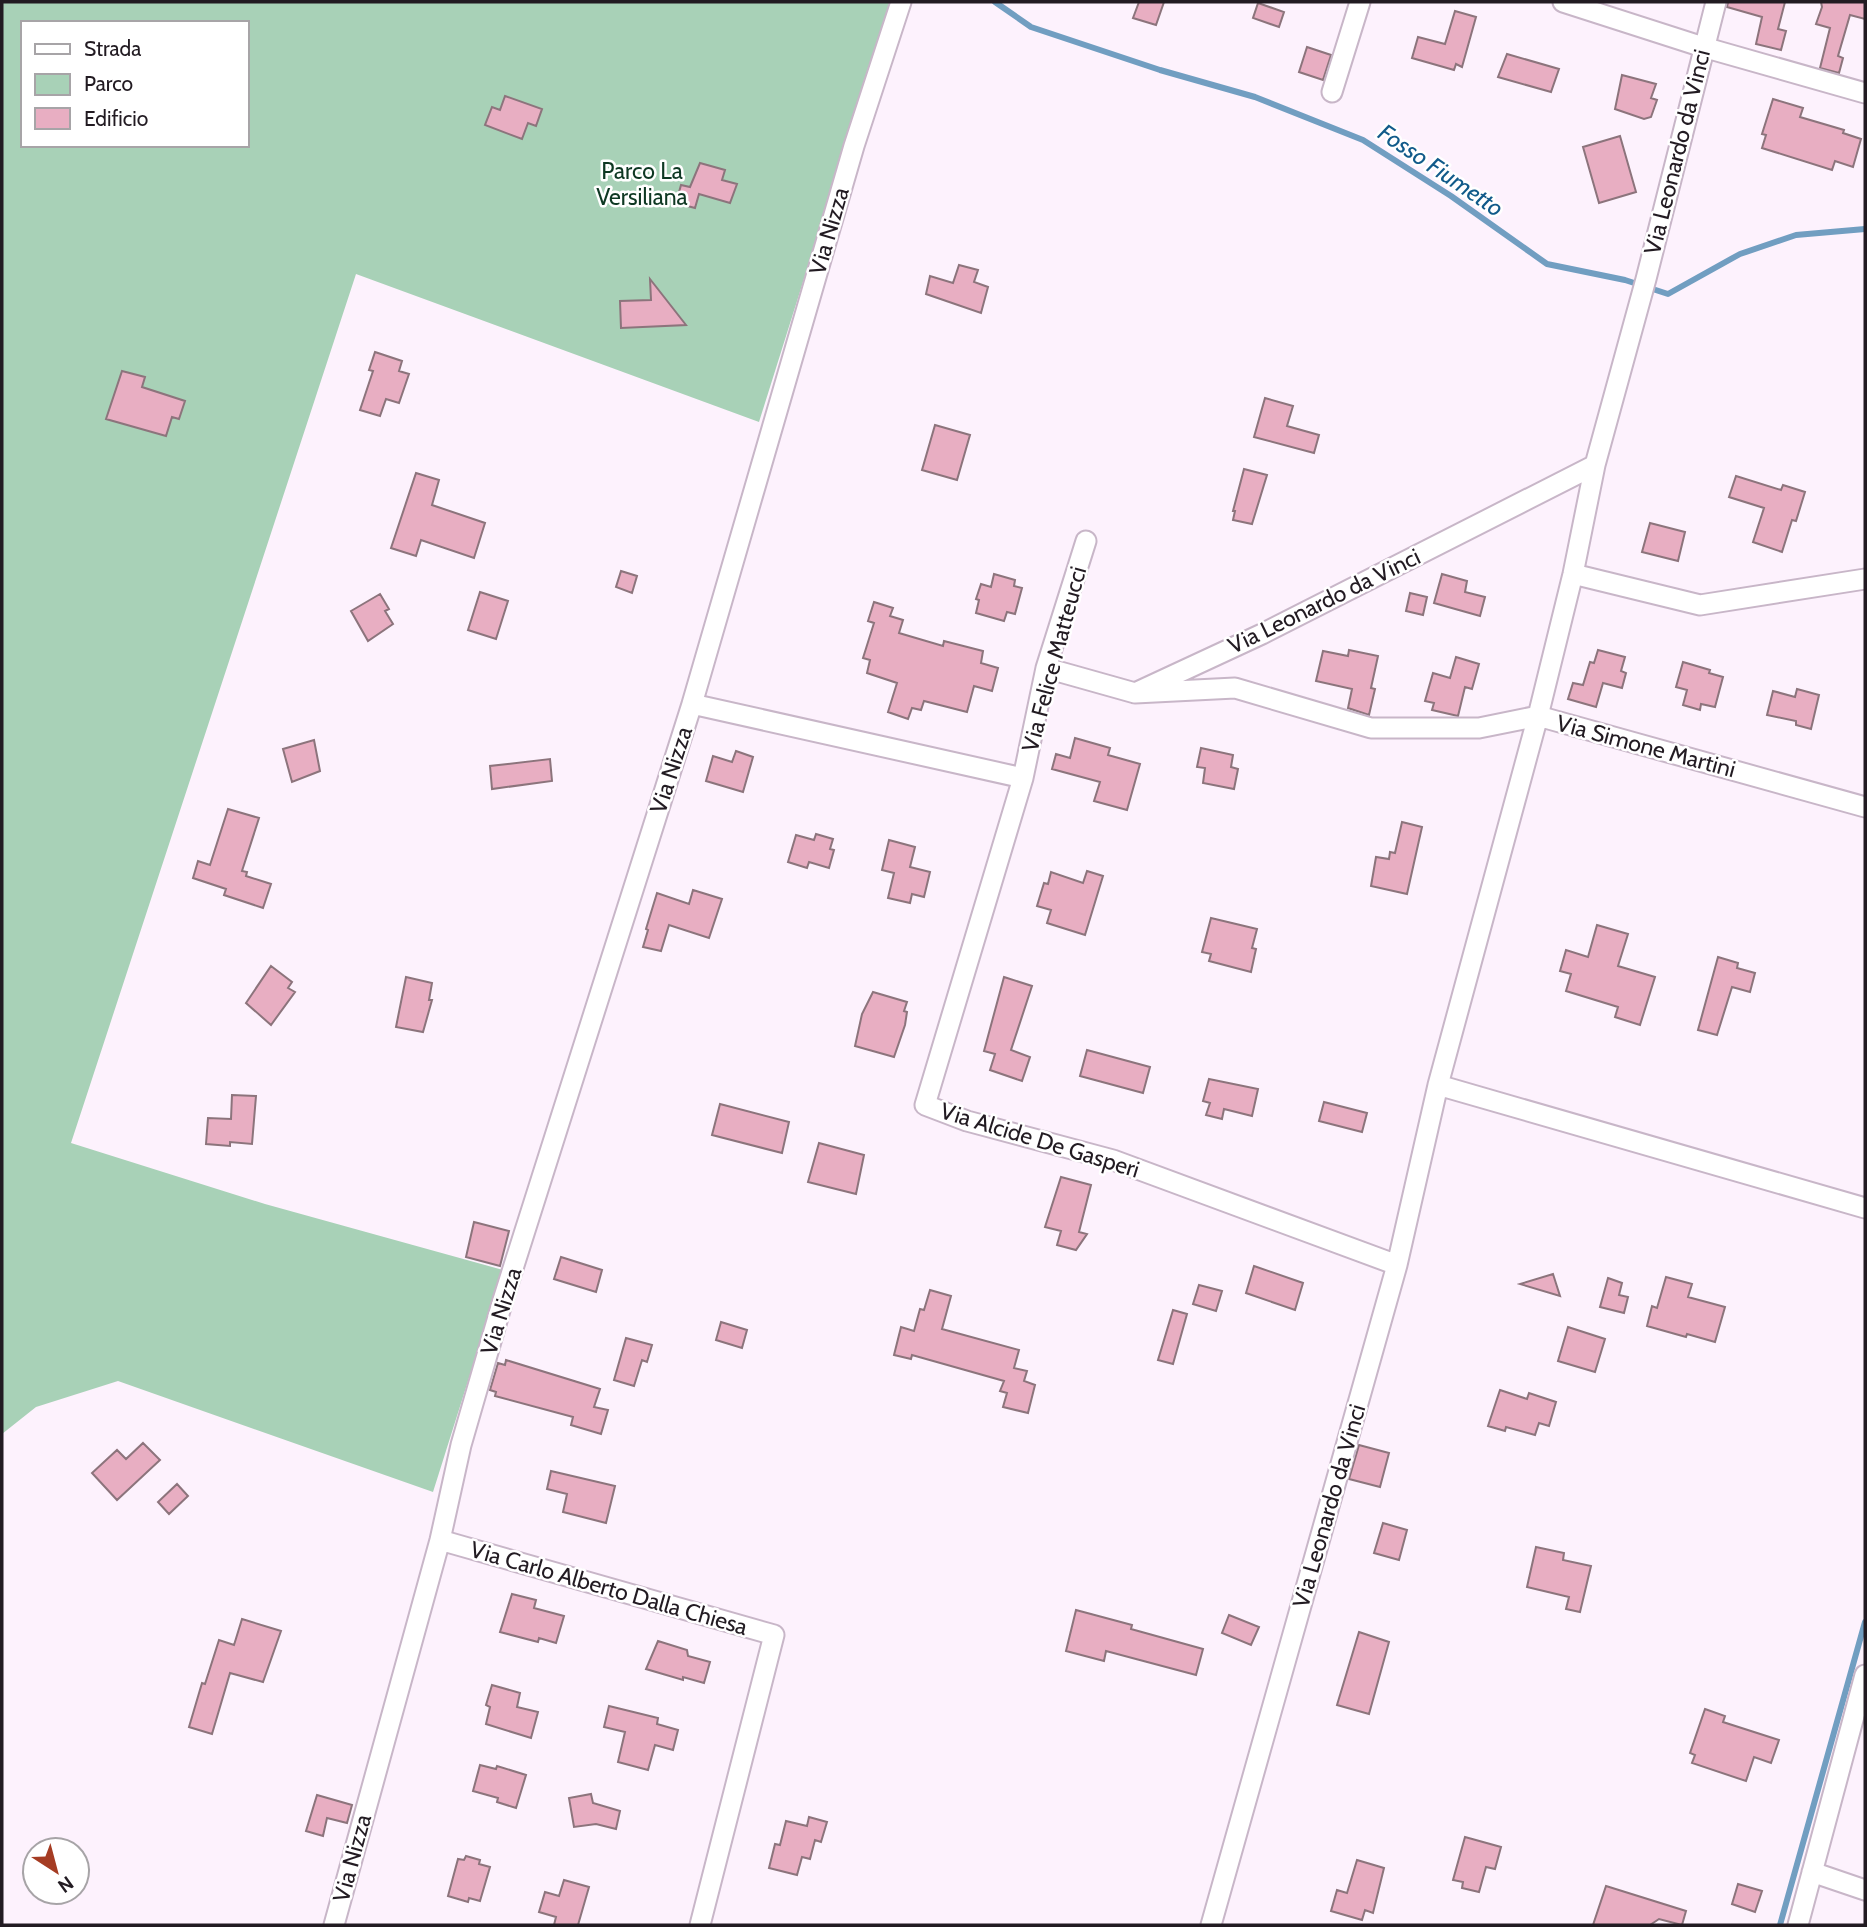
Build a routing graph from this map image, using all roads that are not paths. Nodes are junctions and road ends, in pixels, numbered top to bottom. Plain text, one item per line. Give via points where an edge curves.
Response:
1 (901, 2) edge
2 (1360, 2) edge
3 (1563, 2) edge
4 (1716, 2) edge
5 (1703, 47) junction
6 (1332, 92) dead end
7 (1865, 93) edge
8 (1595, 466) junction
9 (1086, 541) dead end
10 (1573, 574) junction
11 (1865, 579) edge
12 (1046, 668) junction
13 (1135, 693) junction
14 (692, 704) junction
15 (1538, 716) junction
16 (1023, 778) junction
17 (1865, 807) edge
18 (1438, 1085) junction
19 (1865, 1208) edge
20 (1397, 1265) junction
21 (440, 1540) junction
22 (1865, 1675) edge
23 (1812, 1872) junction
24 (1865, 1890) edge
25 (334, 1925) edge
26 (701, 1925) edge
27 (1211, 1925) edge
28 (1798, 1925) edge

1 - 14 street, Via Nizza via 850,159
2 - 6 street
3 - 5 street
4 - 5 street, Via Leonardo da Vinci
5 - 7 street
5 - 8 street, Via Leonardo da Vinci
8 - 10 street, Via Leonardo da Vinci
8 - 13 street, Via Leonardo da Vinci
9 - 12 street, Via Felice Matteucci
10 - 11 street via 1700,605
10 - 15 street, Via Leonardo da Vinci
12 - 13 street
12 - 16 street, Via Felice Matteucci
13 - 15 street, Via Simone Martini via 1235,688 1371,728 1479,728
14 - 16 street, Via Nizza
14 - 21 street, Via Nizza via 499,1313 461,1445
15 - 17 street, Via Simone Martini
15 - 18 street, Via Leonardo da Vinci
16 - 20 street, Via Alcide De Gasperi via 925,1105 967,1121 1113,1160
18 - 19 street
18 - 20 street, Via Leonardo da Vinci
20 - 27 street, Via Leonardo da Vinci
21 - 25 street, Via Nizza
21 - 26 street, Via Carlo Alberto Dalla Chiesa via 774,1635
22 - 23 street
23 - 24 street
23 - 28 street

